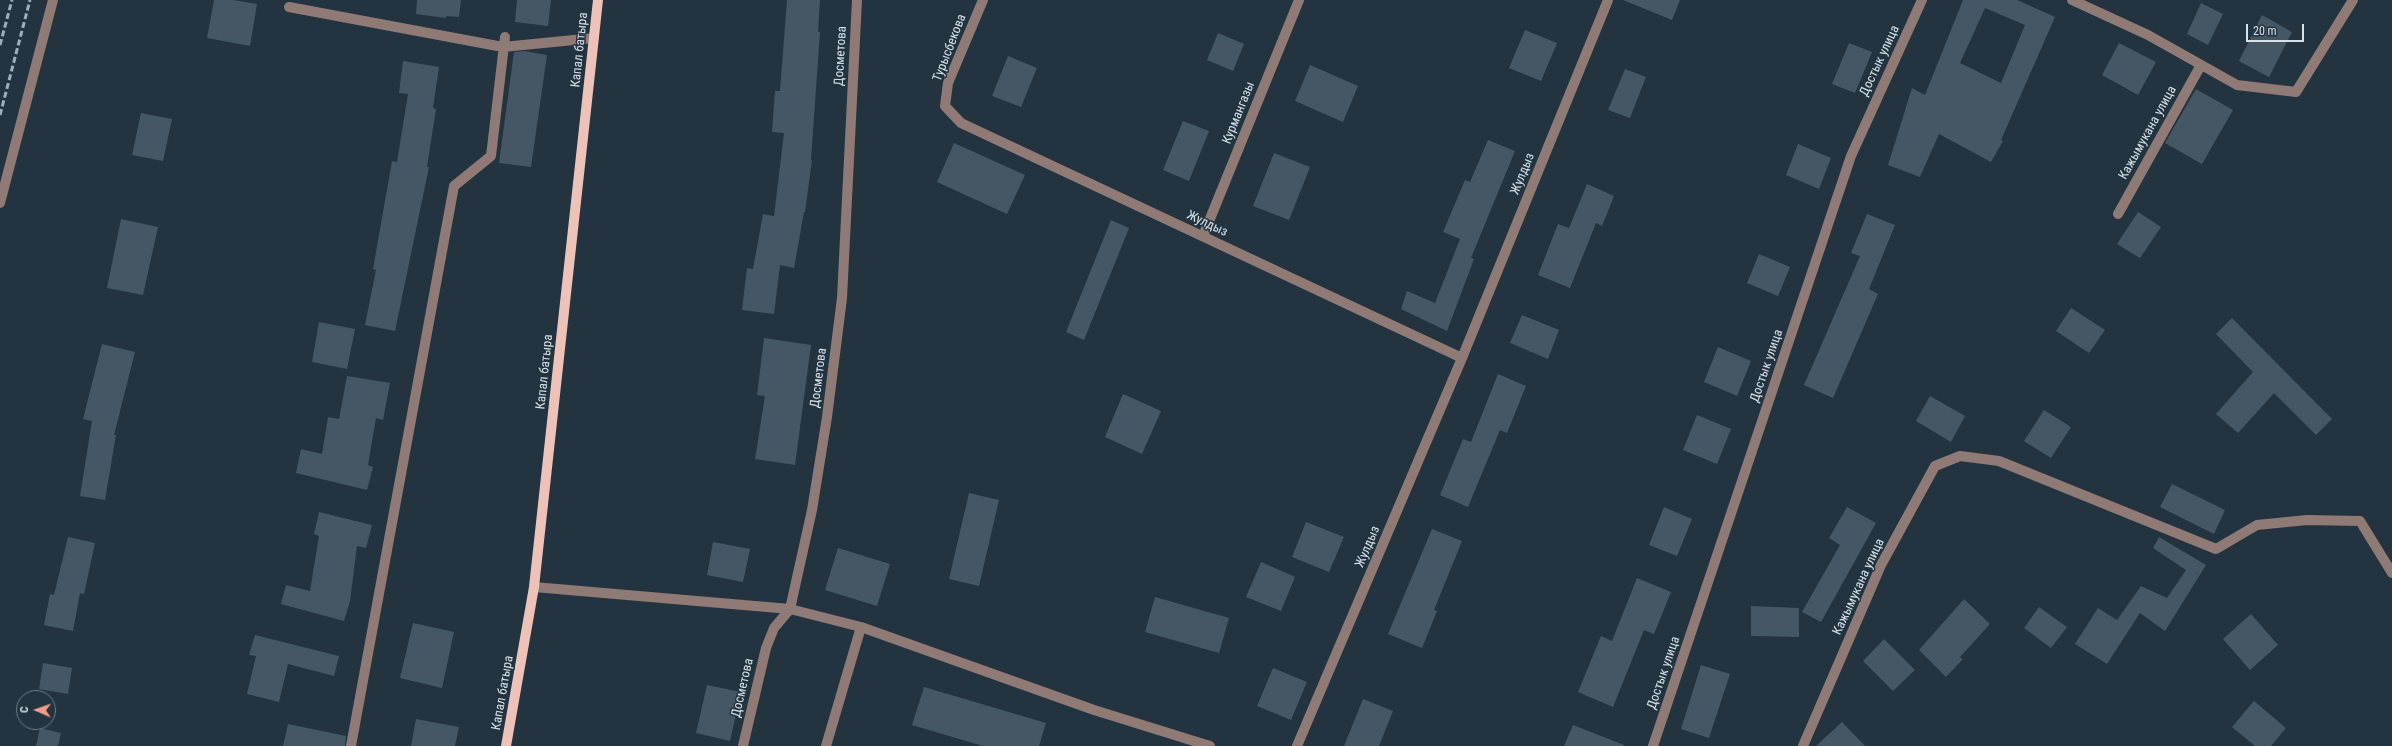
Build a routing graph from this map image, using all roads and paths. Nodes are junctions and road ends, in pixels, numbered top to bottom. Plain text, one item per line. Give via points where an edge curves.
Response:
1 (53, 0) edge
2 (598, 0) edge
3 (857, 0) edge
4 (983, 0) edge
5 (1299, 0) edge
6 (1608, 0) edge
7 (1922, 0) edge
8 (2072, 0) edge
9 (2353, 0) edge
10 (289, 7) dead end
11 (505, 37) dead end
12 (594, 38) junction
13 (503, 48) junction
14 (2201, 65) junction
15 (945, 106) joint
16 (0, 203) edge
17 (2118, 214) dead end
18 (1203, 236) junction
19 (1462, 358) junction
20 (2392, 573) edge
21 (534, 587) junction
22 (790, 609) junction
23 (861, 627) junction
24 (351, 746) edge
25 (506, 746) edge
26 (743, 746) edge
27 (826, 746) edge
28 (1210, 746) edge
29 (1297, 746) edge
30 (1653, 746) edge
31 (1803, 746) edge

1 - 16 street
2 - 12 main road, Капал батыра
3 - 22 street, Досметова via 842,298 813,502
4 - 15 street, Турысбекова via 948,83
5 - 18 street, Курмангазы
6 - 19 street, Жулдыз
7 - 30 street, Достык улица via 1851,156
8 - 14 street via 2148,35
9 - 14 street via 2296,92 2237,85
10 - 13 street
11 - 13 street
12 - 13 street
12 - 21 main road, Капал батыра
13 - 24 street via 491,156 454,186
14 - 17 street, Кажымукана улица
15 - 18 street, Жулдыз via 961,123
18 - 19 street, Жулдыз
19 - 29 street, Жулдыз
20 - 31 street, Кажымукана улица via 2360,521 2307,520 2257,525 2216,549 1999,461 1960,456 1935,466 1881,565
21 - 22 street
21 - 25 main road, Капал батыра
22 - 23 street
22 - 26 street, Досметова via 774,628 766,648
23 - 27 street
23 - 28 street via 1094,710

